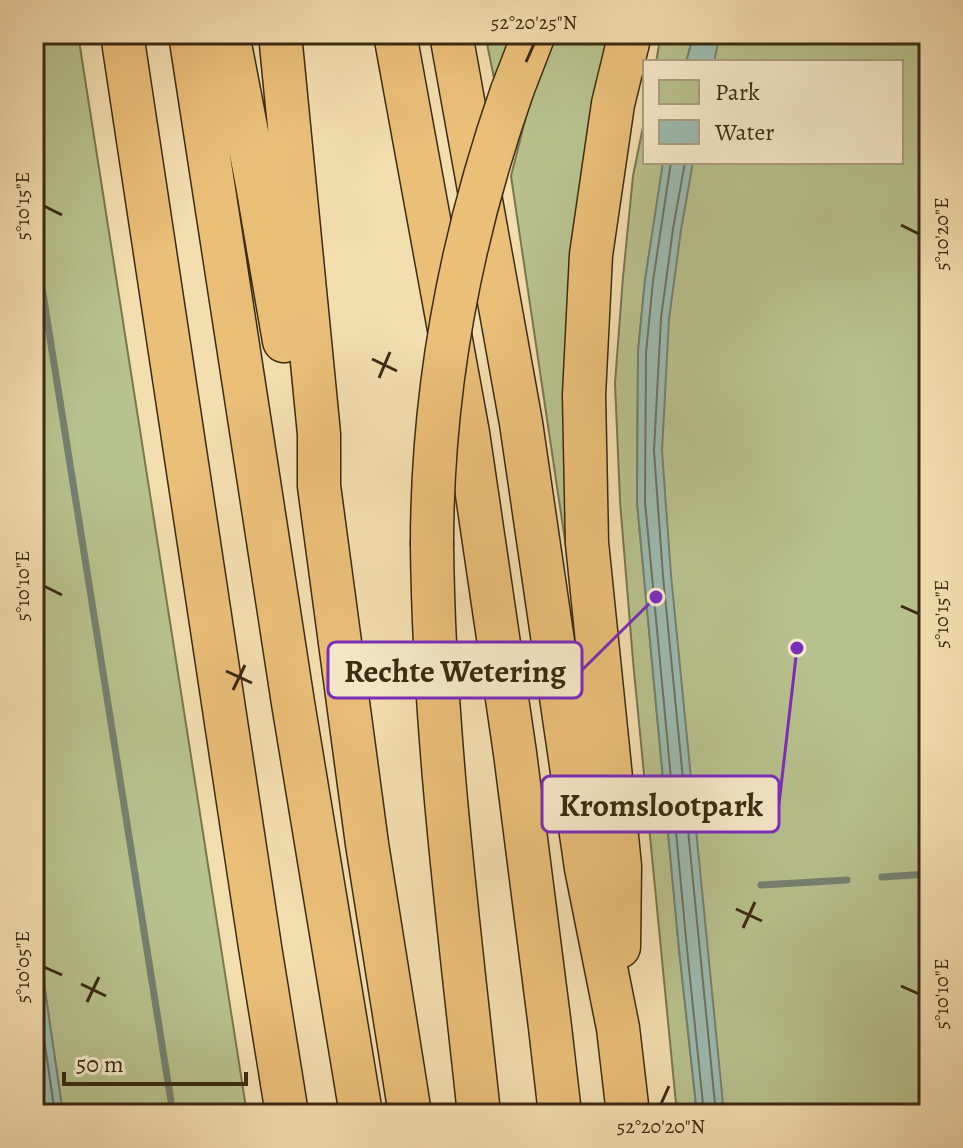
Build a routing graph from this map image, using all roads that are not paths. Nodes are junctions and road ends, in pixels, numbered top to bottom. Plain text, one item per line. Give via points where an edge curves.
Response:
1 (122, 34) edge
2 (190, 34) edge
3 (228, 34) edge
4 (280, 34) edge
5 (395, 34) edge
6 (451, 34) edge
7 (534, 34) edge
8 (630, 34) edge
9 (319, 486) junction
10 (618, 1028) junction
11 (287, 1114) edge
12 (361, 1114) edge
13 (410, 1114) edge
14 (479, 1114) edge
15 (560, 1114) edge
16 (628, 1114) edge

1 - 11 highway
2 - 12 highway
3 - 9 highway via 301,437
4 - 9 highway via 319,434
5 - 15 highway via 468,433
6 - 10 highway via 521,423 586,868
7 - 14 highway, bridge via 487,170 461,270 433,489 436,686
8 - 10 highway via 613,104 591,255 584,395 587,543 620,866
9 - 13 highway
10 - 16 highway

